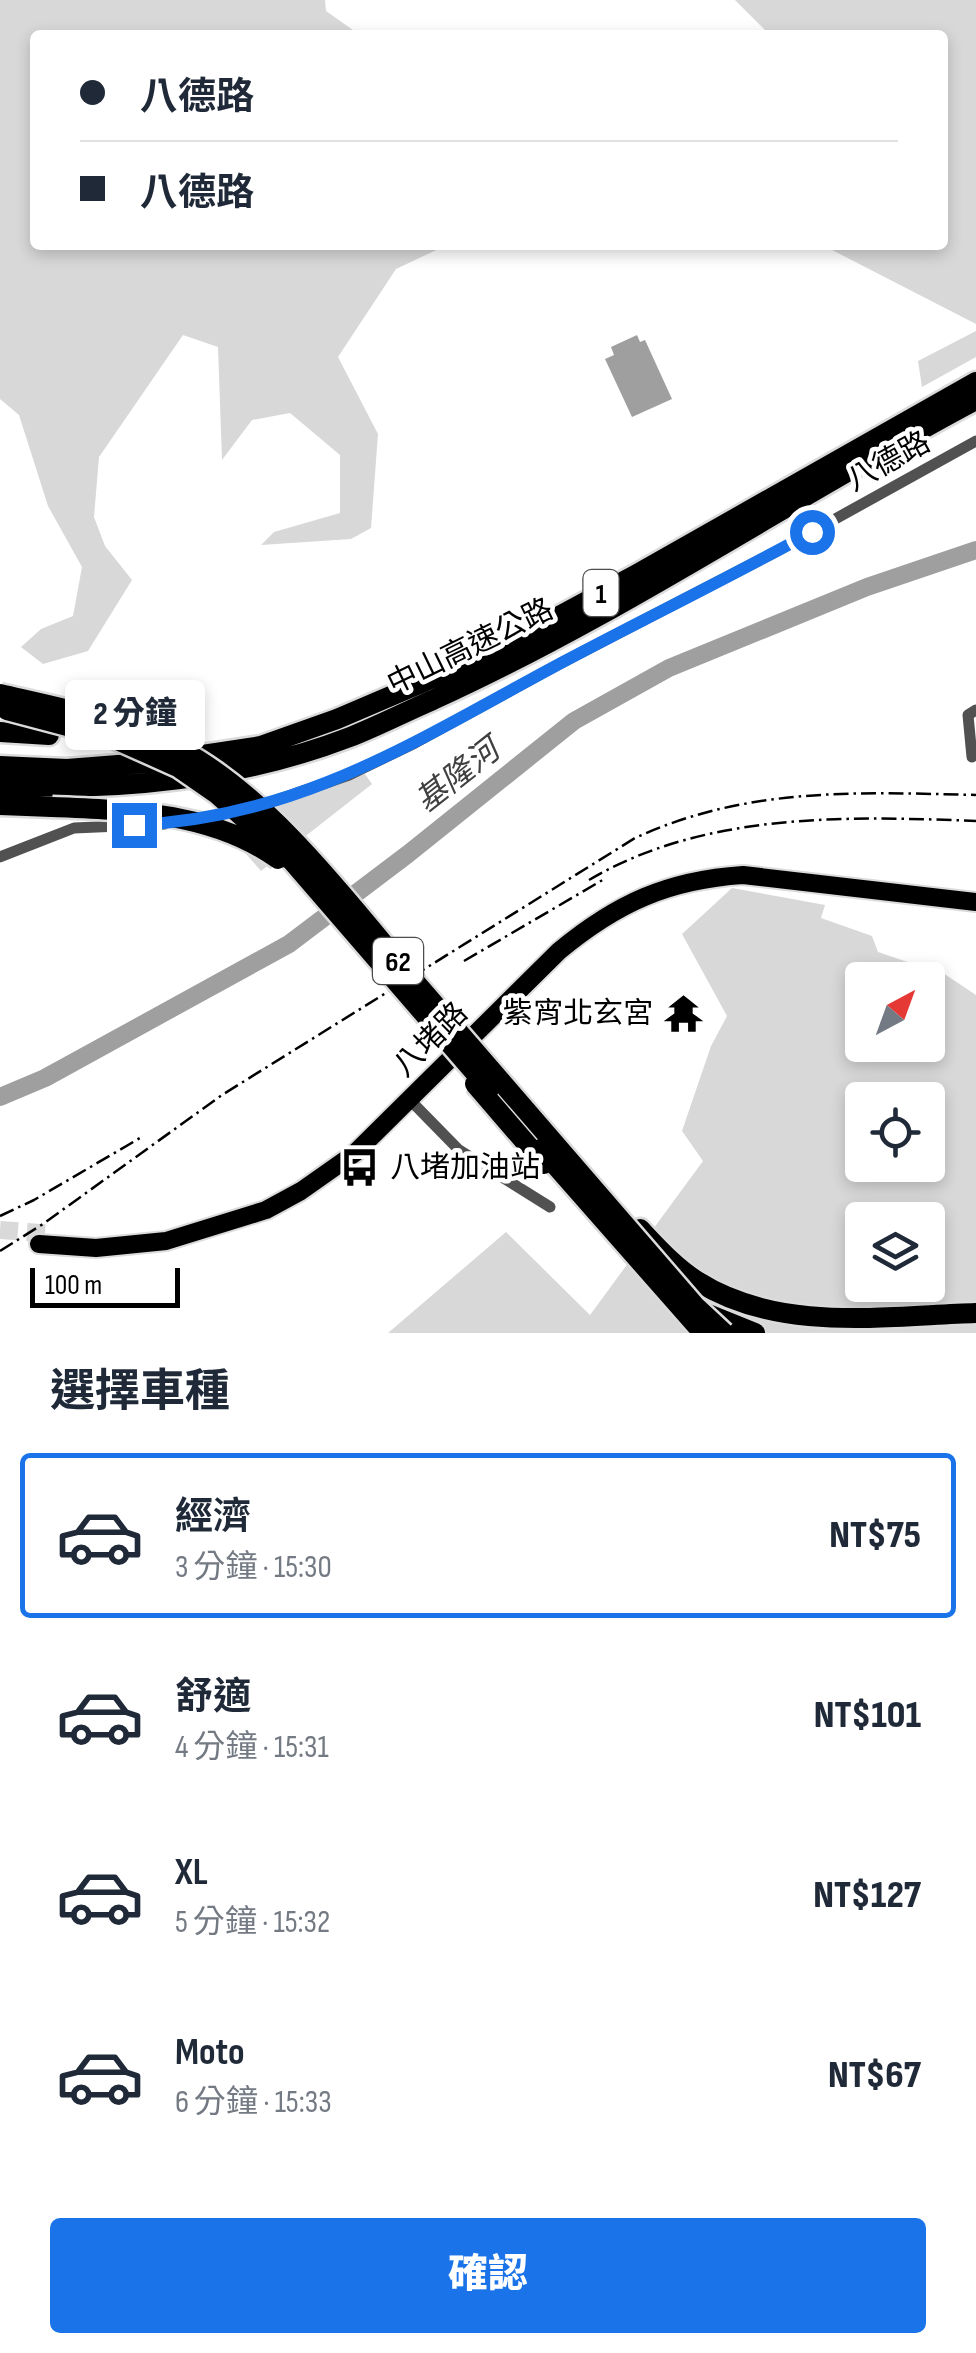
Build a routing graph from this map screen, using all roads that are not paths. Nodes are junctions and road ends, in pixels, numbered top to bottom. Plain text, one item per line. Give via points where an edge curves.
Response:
1 (976, 382) edge
2 (976, 400) edge
3 (976, 442) edge
4 (0, 694) edge
5 (0, 708) edge
6 (976, 710) edge
7 (0, 732) edge
8 (972, 757) dead end
9 (0, 766) edge
10 (0, 784) edge
11 (0, 804) edge
12 (0, 858) edge
13 (976, 891) edge
14 (976, 902) edge
15 (409, 1099) junction
16 (518, 1102) junction
17 (550, 1207) dead end
18 (629, 1252) junction
19 (976, 1313) edge
20 (976, 1328) edge
21 (702, 1333) edge
22 (724, 1333) edge
23 (754, 1333) edge

1 - 9 highway, 中山高速公路 / 1 via 487,655 337,719 261,746 156,762
2 - 10 highway, 中山高速公路 / 1 via 502,668 349,737 262,763 143,782
3 - 12 street, 八德路 via 350,774 201,820 74,828
4 - 16 highway, 62, bridge via 133,729 180,749 238,789 310,858
5 - 21 highway, 62, bridge via 144,751 178,767 256,825
6 - 8 street via 968,715
7 - 18 highway, bridge via 130,735 202,770 261,816
11 - 18 highway, bridge via 167,814 247,842 288,867
13 - 15 main road, 八堵路 via 742,866 710,866 633,887 551,942 348,1144 295,1181 261,1200 164,1230 46,1239 132,1246 266,1210 355,1153
14 - 15 main road, 八堵路 via 744,875 653,892 606,915 558,951
15 - 17 street via 460,1150
16 - 19 highway, bridge via 664,1255 710,1288 762,1309 827,1317
16 - 22 highway, 62, bridge
18 - 20 highway via 738,1316 770,1324
18 - 23 highway via 674,1295

